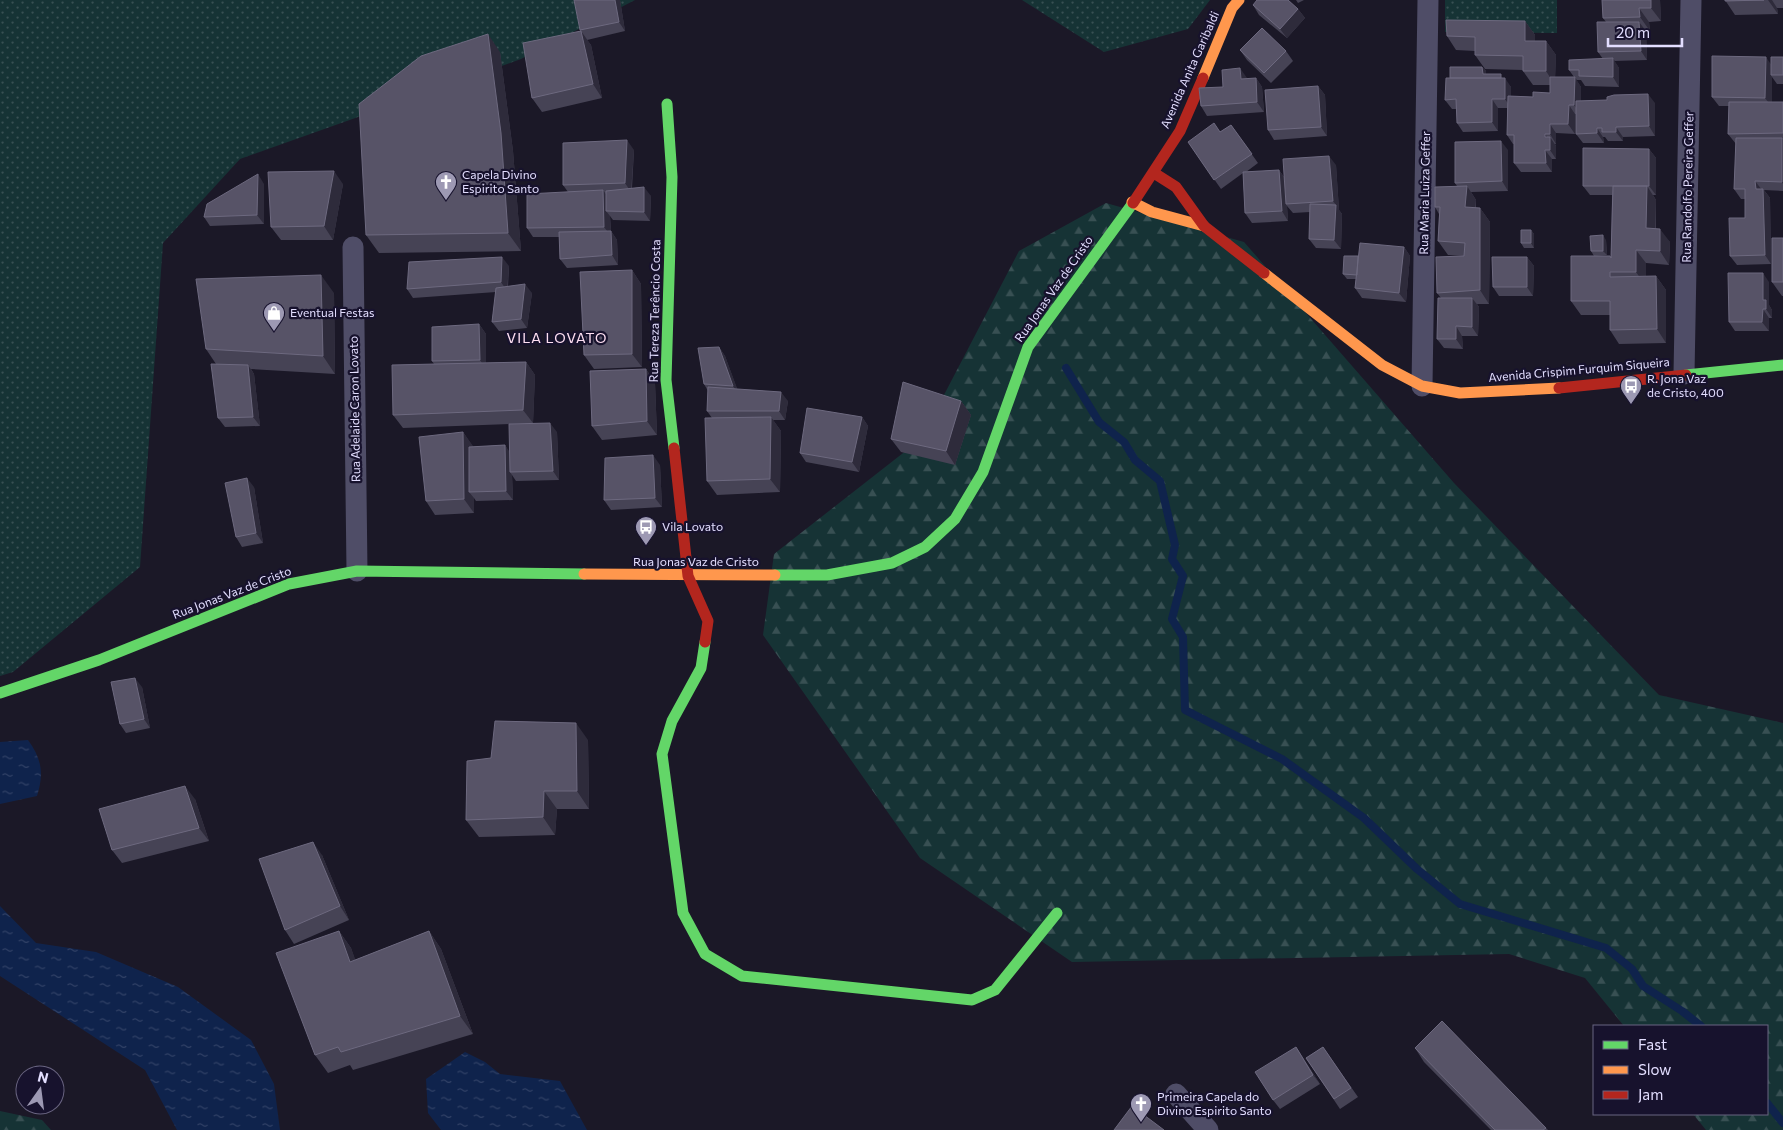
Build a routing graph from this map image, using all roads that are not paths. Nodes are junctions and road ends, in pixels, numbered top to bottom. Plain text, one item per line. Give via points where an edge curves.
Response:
1 (1239, 0) edge
2 (1428, 0) edge
3 (1691, 0) edge
4 (667, 104) dead end
5 (1154, 173) junction
6 (1132, 202) junction
7 (1204, 226) junction
8 (353, 247) dead end
9 (1783, 365) edge
10 (1684, 374) junction
11 (1422, 386) junction
12 (358, 571) junction
13 (688, 576) junction
14 (0, 693) edge
15 (1057, 913) dead end
16 (1176, 1094) dead end
17 (1208, 1130) edge

1 - 5 street, Avenida Anita Garibaldi via 1232,8 1180,131
2 - 11 street, Rua Maria Luiza Geffer
3 - 10 street, Rua Randolfo Pereira Geffer
4 - 13 street, Rua Tereza Terêncio Costa via 672,177 666,380
5 - 6 street, Avenida Anita Garibaldi
5 - 7 street, Avenida Crispim Furquim Siqueira via 1176,187
6 - 7 street via 1152,212
6 - 13 street, Rua Jonas Vaz de Cristo via 1028,347 983,472 955,519 925,547 892,563 827,575
7 - 11 street, Avenida Crispim Furquim Siqueira via 1382,365
8 - 12 street, Rua Adelaide Caron Lovato
9 - 10 street, Avenida Crispim Furquim Siqueira
10 - 11 street, Avenida Crispim Furquim Siqueira via 1535,390 1460,393
12 - 13 street, Rua Jonas Vaz de Cristo
12 - 14 street, Rua Jonas Vaz de Cristo via 289,584 99,660
13 - 15 street, Rua Tereza Terêncio Costa via 708,621 701,668 672,721 662,754 683,913 706,954 742,976 972,1000 995,990
16 - 17 street

